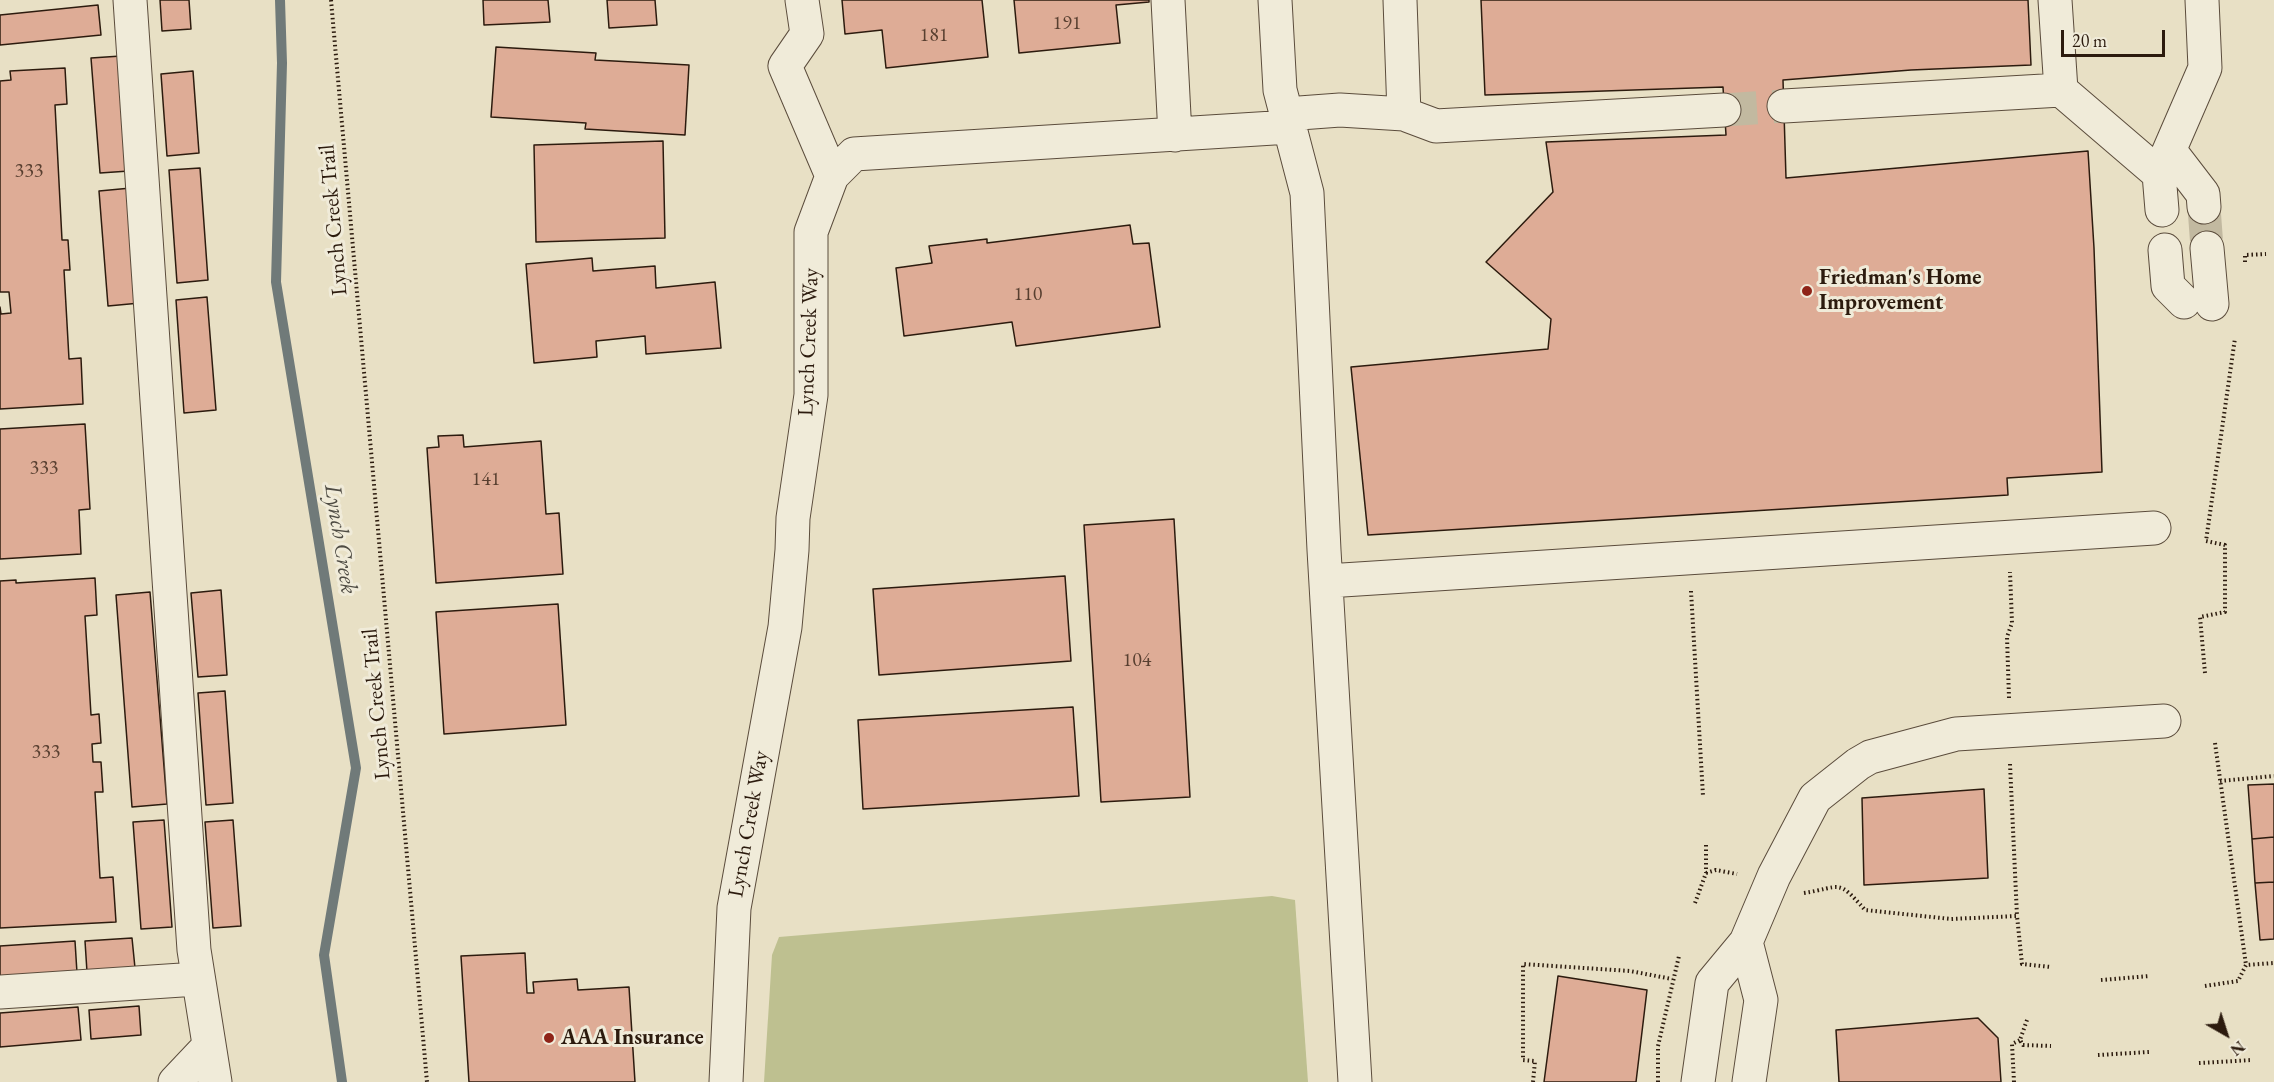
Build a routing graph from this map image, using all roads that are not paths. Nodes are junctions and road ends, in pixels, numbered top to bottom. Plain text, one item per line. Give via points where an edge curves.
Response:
1 (130, 0) edge
2 (802, 0) edge
3 (1168, 0) edge
4 (1275, 0) edge
5 (1400, 0) edge
6 (2055, 0) edge
7 (2202, 0) edge
8 (2061, 90) junction
9 (1784, 106) tunnel mouth
10 (1724, 110) tunnel mouth
11 (1404, 114) junction
12 (1288, 120) junction
13 (1175, 135) junction
14 (2164, 163) junction
15 (832, 176) junction
16 (2204, 207) tunnel mouth
17 (2162, 210) dead end
18 (2207, 248) tunnel mouth
19 (2165, 250) dead end
20 (2154, 528) dead end
21 (1327, 581) junction
22 (2164, 720) dead end
23 (1746, 942) junction
24 (197, 979) junction
25 (0, 992) edge
26 (208, 1046) junction
27 (175, 1082) edge
28 (215, 1082) edge
29 (726, 1082) edge
30 (1355, 1082) edge
31 (1698, 1082) edge
32 (1749, 1082) edge

1 - 24 street
2 - 15 street via 807,34 785,66
3 - 13 street
4 - 12 street via 1280,90
5 - 11 street
6 - 8 street
7 - 14 street via 2205,68
8 - 9 street
8 - 14 street
10 - 11 street, Lynch Creek Way via 1436,126
11 - 12 street, Lynch Creek Way via 1340,110
12 - 13 street, Lynch Creek Way
12 - 21 street via 1307,193
13 - 15 street, Lynch Creek Way via 854,154
14 - 16 street via 2203,194
14 - 17 street
15 - 29 street, Lynch Creek Way via 811,232 811,395 793,518 785,627 734,908
18 - 19 street via 2198,303 2168,286
20 - 21 street
21 - 30 street
22 - 23 street via 1956,734 1870,757 1815,798 1774,876
23 - 31 street via 1712,983
23 - 32 street via 1761,1000
24 - 25 street
24 - 26 street
26 - 27 street
26 - 28 street

